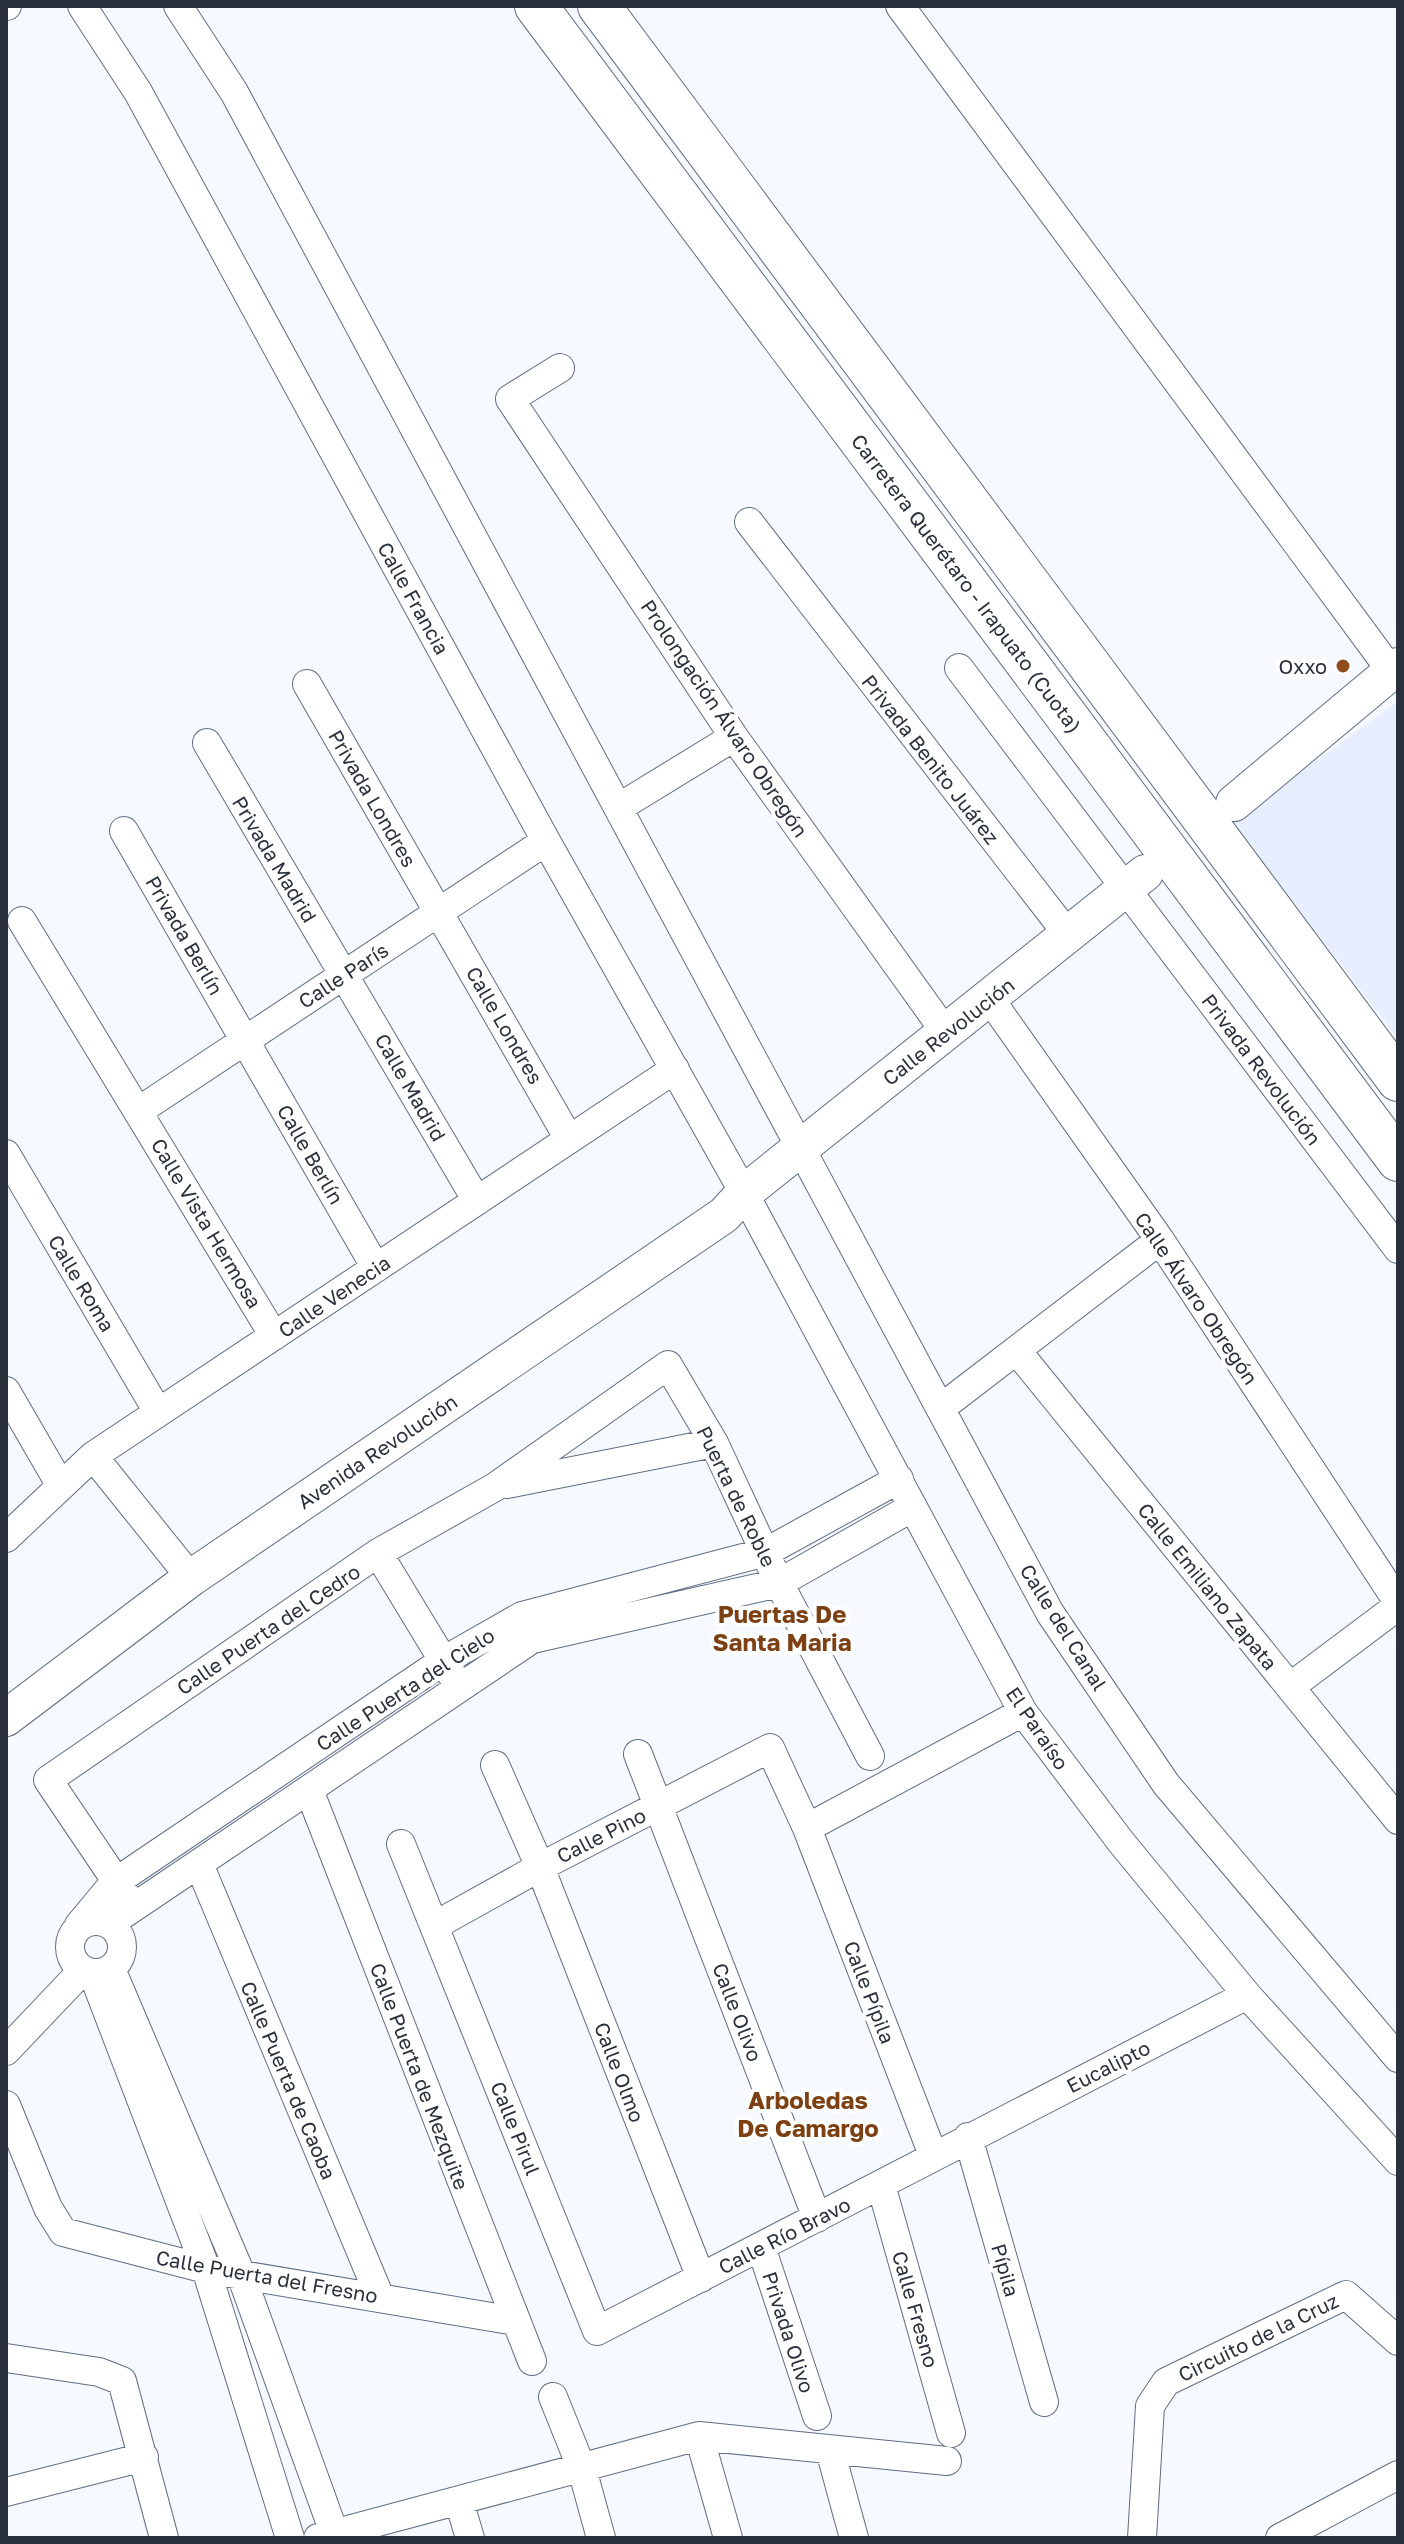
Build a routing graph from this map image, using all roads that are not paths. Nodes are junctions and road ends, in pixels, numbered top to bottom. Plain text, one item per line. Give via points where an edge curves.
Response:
1 (82, 6) edge
2 (178, 6) edge
3 (536, 6) edge
4 (599, 6) edge
5 (900, 6) edge
6 (560, 368) dead end
7 (749, 522) dead end
8 (959, 668) dead end
9 (1395, 669) edge
10 (307, 684) dead end
11 (734, 737) junction
12 (207, 743) dead end
13 (1234, 803) dead end
14 (618, 808) junction
15 (124, 831) dead end
16 (546, 841) junction
17 (1136, 881) junction
18 (440, 911) junction
19 (22, 921) dead end
20 (1069, 936) junction
21 (344, 974) junction
22 (990, 999) junction
23 (946, 1033) junction
24 (245, 1040) junction
25 (675, 1069) junction
26 (1398, 1080) edge
27 (140, 1110) junction
28 (569, 1139) junction
29 (796, 1152) junction
30 (6, 1154) edge
31 (1398, 1160) edge
32 (747, 1190) junction
33 (477, 1201) junction
34 (1160, 1240) junction
35 (1398, 1249) edge
36 (376, 1268) junction
37 (274, 1336) junction
38 (1017, 1351) junction
39 (668, 1365) joint
40 (6, 1391) edge
41 (941, 1408) junction
42 (158, 1412) junction
43 (714, 1443) junction
44 (93, 1456) junction
45 (899, 1479) junction
46 (61, 1486) junction
47 (495, 1487) junction
48 (913, 1507) junction
49 (6, 1538) edge
50 (766, 1552) junction
51 (378, 1553) junction
52 (191, 1578) junction
53 (779, 1583) junction
54 (1398, 1604) edge
55 (443, 1661) junction
56 (459, 1686) junction
57 (1290, 1687) junction
58 (1023, 1712) junction
59 (6, 1718) edge
60 (770, 1748) joint
61 (638, 1754) dead end
62 (870, 1756) dead end
63 (495, 1765) dead end
64 (309, 1790) junction
65 (658, 1806) junction
66 (1398, 1820) edge
67 (807, 1828) junction
68 (401, 1844) dead end
69 (199, 1864) junction
70 (540, 1867) junction
71 (114, 1883) junction
72 (133, 1906) junction
73 (109, 1924) junction
74 (79, 1925) junction
75 (434, 1926) junction
76 (95, 1971) junction
77 (1247, 1995) junction
78 (6, 2051) edge
79 (1398, 2058) edge
80 (6, 2105) edge
81 (968, 2137) junction
82 (933, 2155) junction
83 (1398, 2161) edge
84 (881, 2185) junction
85 (817, 2218) junction
86 (761, 2247) junction
87 (206, 2269) junction
88 (240, 2272) junction
89 (701, 2278) junction
90 (379, 2295) junction
91 (515, 2321) junction
92 (597, 2331) joint
93 (1398, 2341) edge
94 (6, 2358) edge
95 (532, 2361) dead end
96 (553, 2397) dead end
97 (1044, 2402) dead end
98 (817, 2416) dead end
99 (699, 2436) junction
100 (830, 2450) junction
101 (144, 2457) junction
102 (582, 2469) junction
103 (1398, 2475) edge
104 (6, 2492) edge
105 (459, 2501) junction
106 (329, 2536) edge
107 (164, 2538) edge
108 (290, 2538) edge
109 (470, 2538) edge
110 (601, 2538) edge
111 (728, 2538) edge
112 (854, 2538) edge
113 (1142, 2538) edge
114 (1280, 2538) edge

1 - 16 street, Calle Francia via 138,92
2 - 14 street via 234,92
3 - 31 highway, Carretera Querétaro - Irapuato (Cuota)
4 - 26 highway
5 - 9 street
6 - 11 street, Prolongación Álvaro Obregón via 510,399
7 - 20 street, Privada Benito Juárez
8 - 17 street, Privada Revolución
9 - 13 main road
10 - 18 street, Privada Londres
11 - 14 street
11 - 23 street, Prolongación Álvaro Obregón
12 - 21 street, Privada Madrid
14 - 29 street
15 - 24 street, Privada Berlín
16 - 18 street, Calle París
16 - 25 street, Calle Francia
17 - 20 main road, Calle Revolución
17 - 35 street, Privada Revolución
18 - 21 street, Calle París
18 - 28 street, Calle Londres
19 - 27 street, Calle Vista Hermosa
20 - 22 main road, Calle Revolución
21 - 24 street, Calle París
21 - 33 street, Calle Madrid
22 - 23 main road, Calle Revolución
22 - 34 street, Calle Álvaro Obregón
23 - 29 main road, Calle Revolución
24 - 27 street, Calle París
24 - 36 street, Calle Berlín
25 - 28 street, Calle Venecia
25 - 32 street, Calle Francia
27 - 37 street, Calle Vista Hermosa
28 - 33 street, Calle Venecia
29 - 32 main road, Calle Revolución
29 - 41 street, Calle del Canal
30 - 42 street, Calle Roma
32 - 45 street, El Paraíso
32 - 52 main road, Avenida Revolución via 724,1215
33 - 36 street, Calle Venecia
34 - 38 street
34 - 54 street, Calle Álvaro Obregón
36 - 37 street, Calle Venecia
37 - 42 street, Calle Venecia
38 - 41 street
38 - 57 street, Calle Emiliano Zapata
39 - 43 street, Puerta de Roble
39 - 47 street, Calle Puerta del Cedro
40 - 46 street
41 - 79 street, Calle del Canal via 1050,1613 1166,1784
42 - 44 street, Calle Venecia
43 - 47 street, Calle Puerta del Cedro
43 - 50 street, Puerta de Roble
44 - 46 street, Calle Venecia
44 - 52 street
45 - 48 street, El Paraíso
45 - 50 street, Calle Puerta del Cielo
46 - 49 street, Calle Venecia
47 - 51 street, Calle Puerta del Cedro
48 - 53 street, Calle Puerta del Cielo
48 - 58 street, El Paraíso
50 - 53 street, Puerta de Roble
50 - 55 street, Calle Puerta del Cielo via 522,1616
51 - 55 street
51 - 71 street, Calle Puerta del Cedro via 48,1780
52 - 59 main road, Avenida Revolución
53 - 56 street, Calle Puerta del Cielo via 532,1639
53 - 62 street, Puerta de Roble
54 - 57 street
55 - 56 street
55 - 71 street, Calle Puerta del Cielo
56 - 64 street, Calle Puerta del Cielo
57 - 66 street, Calle Emiliano Zapata
58 - 67 street
58 - 77 street, El Paraíso
60 - 65 street, Calle Pino
60 - 67 street, Calle Pípila
61 - 65 street
63 - 70 street, Calle Olmo
64 - 69 street, Calle Puerta del Cielo
64 - 91 street, Calle Puerta de Mezquite
65 - 70 street, Calle Pino
65 - 85 street, Calle Olivo
67 - 82 street, Calle Pípila
68 - 75 street, Calle Pirul
69 - 72 street, Calle Puerta del Cielo
69 - 90 street, Calle Puerta de Caoba
70 - 75 street, Calle Pino
70 - 89 street, Calle Olmo
71 - 72 street
71 - 74 street, Calle Puerta del Cielo
72 - 73 street, Calle Puerta del Cielo
73 - 74 street via 94,1920
73 - 76 street via 123,1945 120,1958
74 - 76 street via 70,1948
75 - 92 street, Calle Pirul
76 - 78 street
76 - 87 street
76 - 88 street
77 - 81 street, Eucalipto
77 - 83 street, El Paraíso
80 - 87 street, Calle Puerta del Fresno via 63,2232
81 - 82 street, Calle Río Bravo
81 - 97 street, Pípila
82 - 84 street, Calle Río Bravo
84 - 85 street, Calle Río Bravo
84 - 100 street, Calle Fresno via 949,2447
85 - 86 street, Calle Río Bravo
86 - 89 street, Calle Río Bravo
86 - 98 street, Privada Olivo
87 - 88 street, Calle Puerta del Fresno
87 - 108 street
88 - 90 street, Calle Puerta del Fresno
88 - 106 street
89 - 92 street, Calle Río Bravo
90 - 91 street, Calle Puerta del Fresno
91 - 95 street, Calle Puerta de Mezquite
93 - 113 street, Circuito de la Cruz via 1346,2295 1166,2382 1150,2406
94 - 101 street via 99,2372 122,2381
96 - 102 street
99 - 100 street via 766,2439
99 - 102 street
99 - 111 street
100 - 112 street
101 - 104 street
101 - 107 street
102 - 105 street
102 - 110 street
103 - 114 street
105 - 106 street
105 - 109 street

